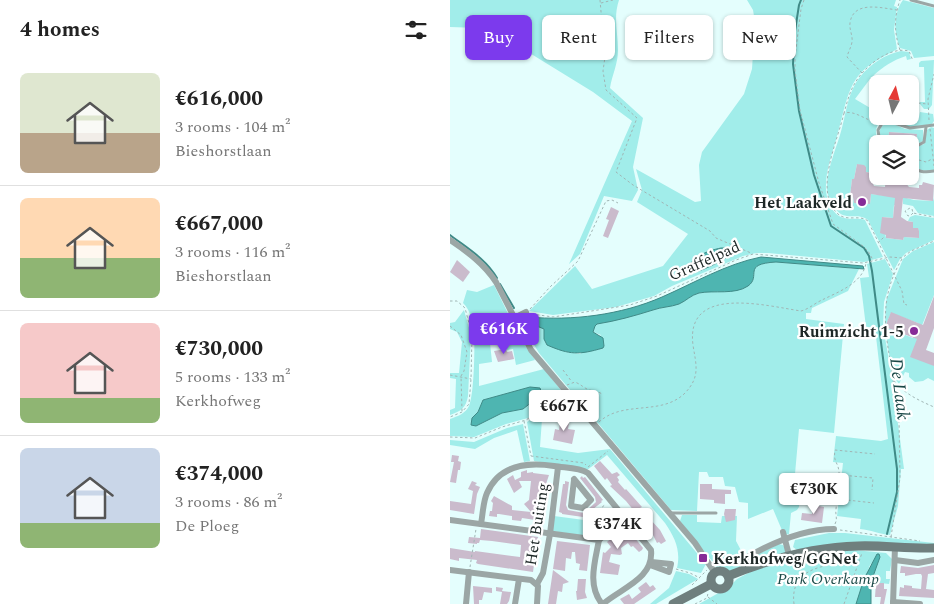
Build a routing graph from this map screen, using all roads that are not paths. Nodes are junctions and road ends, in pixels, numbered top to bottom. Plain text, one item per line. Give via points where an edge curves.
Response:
1 (911, 0) edge
2 (934, 6) edge
3 (930, 126) edge
4 (879, 135) edge
5 (919, 145) edge
6 (919, 170) edge
7 (934, 171) edge
8 (450, 240) edge
9 (526, 312) road end
10 (514, 318) junction
11 (558, 467) junction
12 (583, 508) joint
13 (669, 513) junction
14 (681, 513) junction
15 (716, 513) dead end
16 (626, 517) junction
17 (450, 520) edge
18 (677, 522) junction
19 (479, 523) junction
20 (833, 529) road end
21 (783, 532) dead end
22 (550, 534) junction
23 (599, 540) junction
24 (786, 540) junction
25 (895, 547) junction
26 (934, 548) edge
27 (789, 555) junction
28 (895, 560) junction
29 (934, 560) edge
30 (739, 562) road end
31 (651, 563) junction
32 (671, 568) road end
33 (450, 570) edge
34 (713, 570) junction
35 (470, 572) junction
36 (728, 576) junction
37 (519, 579) junction
38 (537, 584) junction
39 (712, 584) junction
40 (893, 603) edge
41 (466, 604) edge
42 (515, 604) edge
43 (538, 604) edge
44 (602, 604) edge
45 (674, 604) edge
46 (920, 604) edge

1 - 2 lane
3 - 4 lane via 907,128 884,122 878,130
3 - 5 lane via 924,142
6 - 7 lane
8 - 10 street via 490,273
9 - 10 street
10 - 13 street via 531,350
11 - 16 street via 586,469
11 - 19 street via 533,464 506,471 488,492
11 - 22 street, Het Buiting
12 - 12 street via 571,506 574,479 591,500
13 - 14 lane
13 - 18 street
14 - 15 lane
14 - 18 lane
16 - 23 street
16 - 31 street via 649,547
17 - 19 street
18 - 34 street
19 - 22 street
20 - 24 street via 806,532
21 - 24 street
22 - 23 street
22 - 38 street, Het Buiting via 544,573
23 - 44 street via 593,585
24 - 27 street
24 - 30 street
25 - 26 street
25 - 27 street via 832,547
25 - 28 street
27 - 36 street
28 - 29 street via 918,563
28 - 40 street
31 - 32 street via 671,564
31 - 44 street via 644,575
33 - 35 street
34 - 36 street
34 - 39 street
35 - 37 street
35 - 41 street
36 - 39 street via 726,588 718,590
37 - 38 street
37 - 42 street
38 - 43 street
39 - 45 street
40 - 46 street

